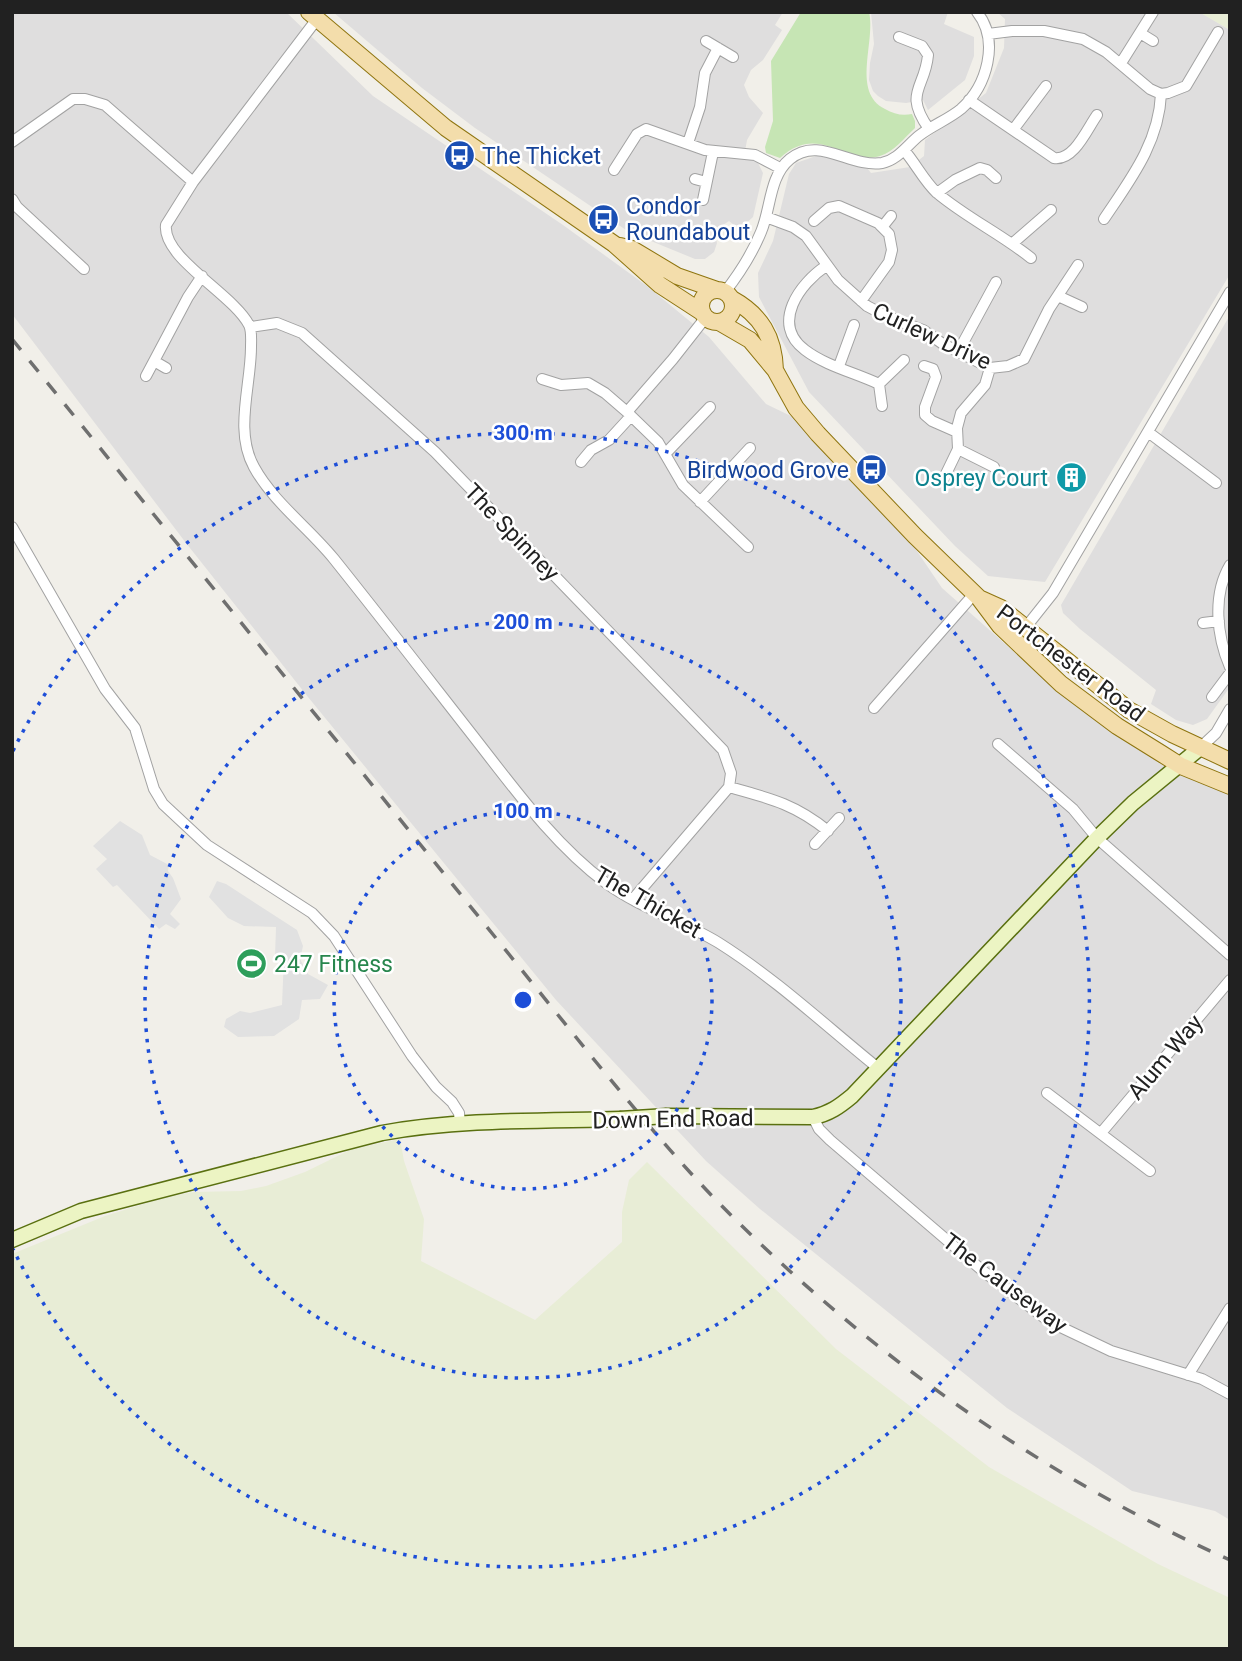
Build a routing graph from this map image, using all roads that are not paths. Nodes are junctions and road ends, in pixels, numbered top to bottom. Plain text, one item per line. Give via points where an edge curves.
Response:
1 (977, 12) edge
2 (1153, 12) edge
3 (313, 16) edge
4 (1218, 32) dead end
5 (1140, 33) junction
6 (989, 34) junction
7 (899, 37) dead end
8 (706, 41) dead end
9 (1153, 41) dead end
10 (718, 48) junction
11 (733, 57) dead end
12 (1121, 63) junction
13 (1046, 86) dead end
14 (1161, 93) junction
15 (969, 100) junction
16 (1104, 128) dead end
17 (929, 129) junction
18 (1013, 130) junction
19 (12, 142) edge
20 (688, 143) junction
21 (904, 150) junction
22 (713, 152) junction
23 (780, 168) junction
24 (614, 170) dead end
25 (996, 178) dead end
26 (695, 179) dead end
27 (706, 181) junction
28 (193, 182) junction
29 (937, 193) junction
30 (12, 199) edge
31 (703, 200) dead end
32 (1051, 210) dead end
33 (891, 216) dead end
34 (766, 217) junction
35 (1104, 219) dead end
36 (814, 221) dead end
37 (883, 226) junction
38 (1013, 243) junction
39 (614, 244) junction
40 (1031, 258) dead end
41 (1078, 265) dead end
42 (826, 266) junction
43 (85, 269) dead end
44 (202, 276) junction
45 (996, 282) dead end
46 (1230, 292) edge
47 (725, 294) junction
48 (1058, 296) junction
49 (861, 301) junction
50 (1082, 307) dead end
51 (709, 317) junction
52 (854, 325) dead end
53 (251, 327) junction
54 (958, 352) junction
55 (904, 360) dead end
56 (154, 361) junction
57 (839, 366) junction
58 (924, 366) dead end
59 (166, 368) dead end
60 (990, 368) junction
61 (775, 370) junction
62 (146, 376) dead end
63 (542, 379) dead end
64 (879, 384) junction
65 (882, 406) dead end
66 (710, 407) dead end
67 (629, 414) junction
68 (957, 432) junction
69 (1148, 432) junction
70 (750, 448) dead end
71 (958, 449) junction
72 (665, 454) junction
73 (581, 462) dead end
74 (994, 467) dead end
75 (944, 478) dead end
76 (1216, 483) dead end
77 (700, 502) junction
78 (12, 527) edge
79 (748, 547) dead end
80 (1230, 565) edge
81 (976, 596) junction
82 (1219, 621) junction
83 (1203, 623) dead end
84 (1026, 627) junction
85 (1230, 667) edge
86 (1230, 673) edge
87 (1212, 697) dead end
88 (874, 708) dead end
89 (1230, 709) edge
90 (998, 744) dead end
91 (1200, 748) junction
92 (1230, 761) edge
93 (1181, 766) junction
94 (1230, 786) edge
95 (729, 787) junction
96 (839, 818) dead end
97 (828, 831) junction
98 (1097, 838) junction
99 (815, 844) dead end
100 (633, 899) junction
101 (1230, 955) edge
102 (1230, 980) edge
103 (878, 1068) junction
104 (1047, 1093) dead end
105 (813, 1117) junction
106 (460, 1123) junction
107 (1101, 1133) junction
108 (1150, 1171) dead end
109 (12, 1240) edge
110 (1230, 1308) edge
111 (1188, 1375) junction
112 (1230, 1394) edge

1 - 6 street
2 - 5 street
3 - 28 street
3 - 39 main road, Portchester Road via 446,128
4 - 14 street via 1186,86
5 - 9 street
5 - 12 street
6 - 12 street via 1044,30 1071,35
6 - 15 street via 986,68
7 - 17 street via 922,46 928,55 915,95
8 - 10 street
10 - 11 street
10 - 20 street via 705,73
12 - 14 street
13 - 18 street
14 - 35 street via 1148,148
15 - 17 street
15 - 18 street
16 - 18 street via 1095,118 1069,155 1060,159
17 - 21 street
19 - 28 street via 66,103 85,99 105,105
20 - 22 street
20 - 24 street via 641,130
21 - 23 street via 888,161 870,164 810,149
21 - 29 street
22 - 23 street via 755,155
22 - 27 street
23 - 34 street
25 - 29 street via 980,167
26 - 27 street
27 - 31 street
28 - 44 street via 165,233 175,250
29 - 38 street
30 - 43 street
32 - 38 street
33 - 37 street
34 - 42 street, Curlew Drive via 806,236
34 - 47 street via 751,253
36 - 37 street via 839,206
37 - 49 street via 891,239 889,262
38 - 40 street
39 - 47 main road, Portchester Road
39 - 51 main road, Portchester Road via 660,285
41 - 48 street, Curlew Drive
42 - 49 street, Curlew Drive
42 - 57 street via 813,274 793,301 790,326 800,346
44 - 53 street via 230,300
44 - 56 street
45 - 54 street
46 - 69 street
47 - 51 main road via 731,313
47 - 51 main road via 709,292 703,298
47 - 61 main road, Portchester Road via 750,311 764,329 774,350
48 - 50 street
48 - 60 street, Curlew Drive via 1024,359
49 - 54 street, Curlew Drive
51 - 61 main road, Portchester Road via 750,340
51 - 67 street
52 - 57 street
53 - 95 street, The Spinney via 277,323 302,333 435,452 723,750 731,773
53 - 100 street, The Thicket via 244,428 254,468 331,555 557,837 607,883
54 - 60 street, Curlew Drive
55 - 64 street
56 - 59 street
56 - 62 street
57 - 64 street
58 - 68 street via 933,369 936,377 925,415
60 - 68 street via 985,385 961,413
61 - 81 main road, Portchester Road via 790,399 818,434
63 - 67 street via 561,385 588,383
64 - 65 street
66 - 72 street
67 - 72 street via 651,433
67 - 73 street via 609,440
68 - 71 street
69 - 76 street
69 - 84 street via 1053,593
70 - 77 street
71 - 74 street
71 - 75 street
72 - 77 street via 683,485
77 - 79 street
78 - 106 street via 106,689 135,728 163,804 207,845 312,913 334,936 412,1056 452,1102
80 - 82 street via 1223,576
81 - 84 main road, Portchester Road via 1002,608
81 - 88 street
81 - 93 main road, Portchester Road via 1000,626 1061,684
82 - 83 street
82 - 85 street
84 - 91 main road, Portchester Road via 1120,703
86 - 87 street
89 - 91 street via 1216,733
90 - 98 street via 1073,809
91 - 92 main road, Portchester Road
91 - 93 street, Down End Road
93 - 94 main road, Portchester Road
93 - 98 street, Down End Road
95 - 97 street via 807,814
95 - 100 street
96 - 97 street
97 - 99 street
98 - 101 street
98 - 103 street, Down End Road
100 - 103 street, The Thicket via 749,963
102 - 107 street, Alum Way
103 - 105 street, Down End Road via 838,1107
104 - 107 street
105 - 106 street, Down End Road, bridge
105 - 111 street, The Causeway via 830,1140 1050,1322 1111,1351
106 - 109 street, Down End Road via 382,1133 145,1192 81,1211
107 - 108 street
110 - 111 street
111 - 112 street, The Causeway

